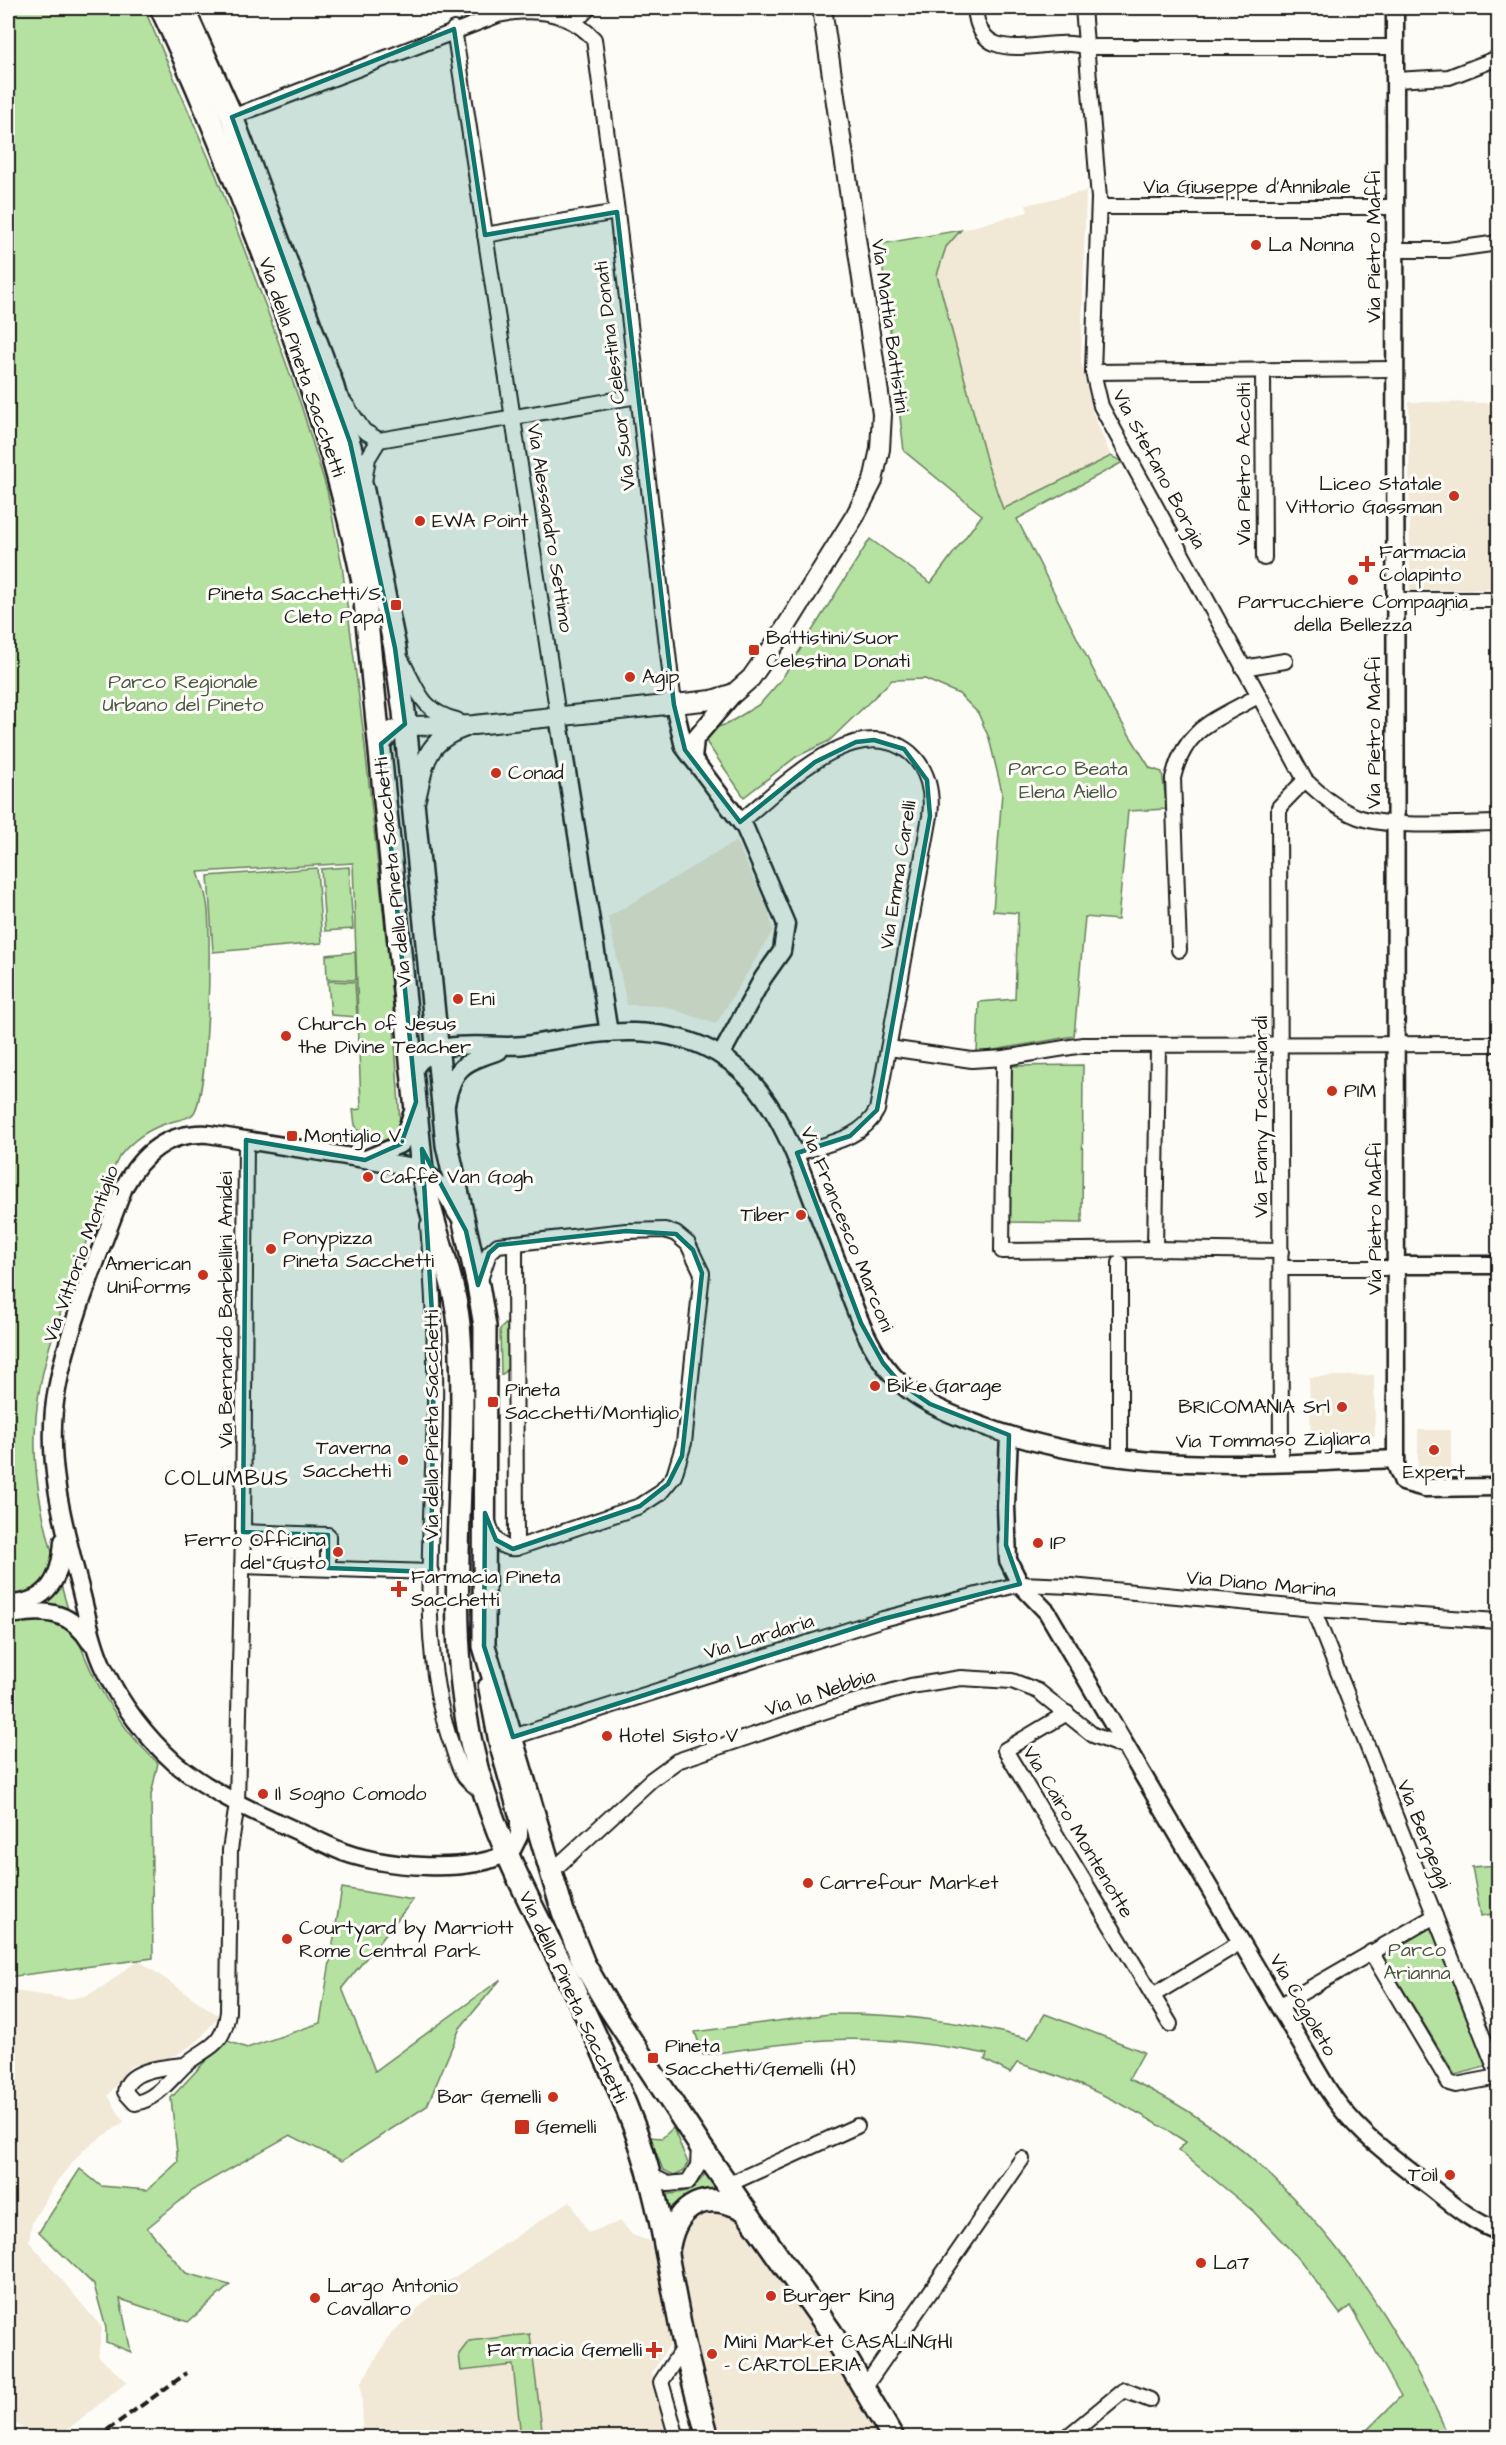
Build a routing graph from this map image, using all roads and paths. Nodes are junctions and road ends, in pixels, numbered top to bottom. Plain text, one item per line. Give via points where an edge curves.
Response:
1 (161, 8) edge
2 (183, 8) edge
3 (589, 8) edge
4 (822, 8) edge
5 (975, 8) edge
6 (1083, 8) edge
7 (1395, 8) edge
8 (570, 19) junction
9 (454, 29) junction
10 (1395, 46) junction
11 (1088, 47) junction
12 (1498, 58) edge
13 (1395, 80) junction
14 (231, 117) junction
15 (1099, 207) junction
16 (1395, 207) junction
17 (617, 213) junction
18 (485, 235) junction
19 (1498, 243) edge
20 (1395, 250) junction
21 (1395, 369) junction
22 (1263, 370) junction
23 (1093, 372) junction
24 (331, 381) junction
25 (638, 396) junction
26 (511, 416) junction
27 (379, 440) junction
28 (363, 491) junction
29 (1264, 558) dead end
30 (1395, 600) junction
31 (1498, 600) edge
32 (395, 648) junction
33 (1285, 661) dead end
34 (1243, 668) junction
35 (734, 693) junction
36 (1258, 696) junction
37 (674, 705) junction
38 (558, 716) junction
39 (474, 725) junction
40 (405, 726) junction
41 (381, 744) junction
42 (693, 759) junction
43 (1305, 780) junction
44 (414, 804) junction
45 (740, 822) junction
46 (1395, 824) junction
47 (1498, 824) edge
48 (1179, 950) dead end
49 (609, 1033) junction
50 (1498, 1044) edge
51 (1158, 1045) junction
52 (1395, 1045) junction
53 (1280, 1046) junction
54 (511, 1047) junction
55 (889, 1048) junction
56 (436, 1050) junction
57 (721, 1055) junction
58 (1004, 1058) junction
59 (413, 1071) junction
60 (416, 1102) junction
61 (445, 1128) junction
62 (246, 1140) junction
63 (797, 1153) junction
64 (365, 1160) junction
65 (424, 1180) junction
66 (466, 1231) junction
67 (515, 1243) junction
68 (1155, 1249) junction
69 (1281, 1251) junction
70 (1120, 1263) dead end
71 (1498, 1265) edge
72 (1390, 1267) junction
73 (1281, 1268) junction
74 (478, 1285) junction
75 (1009, 1436) junction
76 (1120, 1459) junction
77 (1396, 1459) junction
78 (1281, 1463) junction
79 (1498, 1487) edge
80 (485, 1513) junction
81 (64, 1525) junction
82 (243, 1532) junction
83 (516, 1548) junction
84 (242, 1566) junction
85 (328, 1568) junction
86 (431, 1572) junction
87 (1020, 1584) junction
88 (8, 1604) edge
89 (1313, 1609) junction
90 (8, 1614) edge
91 (1498, 1621) edge
92 (484, 1646) junction
93 (96, 1650) junction
94 (1067, 1713) junction
95 (513, 1737) junction
96 (1127, 1748) junction
97 (482, 1792) junction
98 (237, 1804) junction
99 (506, 1854) junction
100 (550, 1873) junction
101 (1436, 1916) junction
102 (1241, 1942) junction
103 (1371, 1952) junction
104 (1154, 1995) junction
105 (1279, 2006) junction
106 (1170, 2024) dead end
107 (184, 2066) dead end
108 (1498, 2076) edge
109 (857, 2126) dead end
110 (699, 2144) junction
111 (1022, 2159) dead end
112 (650, 2175) junction
113 (727, 2185) junction
114 (745, 2210) junction
115 (1498, 2231) edge
116 (668, 2250) junction
117 (684, 2346) junction
118 (864, 2388) junction
119 (1150, 2400) dead end
120 (677, 2438) edge
121 (708, 2438) edge
122 (893, 2438) edge
123 (1066, 2438) edge

1 - 41 main road, Via della Pineta Sacchetti via 215,128 330,445 363,582
2 - 14 main road, Via della Pineta Sacchetti
3 - 8 street
4 - 35 main road, Via Mattia Battistini via 879,395 880,449 873,481 855,516 779,638 751,678
5 - 11 street via 979,30 1000,46 1073,42
6 - 11 street, Via Stefano Borgia
7 - 10 street, Via Pietro Maffi
8 - 9 street via 538,11 517,11
8 - 17 street, Via Suor Celestina Donati via 596,44
9 - 14 street
9 - 18 street, Via Alessandro Settimo
10 - 11 street
10 - 13 street, Via Pietro Maffi
11 - 15 street, Via Stefano Borgia
12 - 13 street via 1449,77
13 - 16 street, Via Pietro Maffi
14 - 24 main road, Via della Pineta Sacchetti
15 - 16 street, Via Giuseppe d'Annibale
15 - 23 street, Via Stefano Borgia
16 - 20 street, Via Pietro Maffi
17 - 18 street
17 - 25 street, Via Suor Celestina Donati
18 - 26 street, Via Alessandro Settimo
19 - 20 street via 1448,250
20 - 21 street, Via Pietro Maffi
21 - 22 street
21 - 30 street, Via Pietro Maffi
22 - 23 street
22 - 29 street, Via Pietro Accolti
23 - 34 street, Via Stefano Borgia via 1101,406
24 - 27 street via 364,431
24 - 28 main road, Via della Pineta Sacchetti
25 - 26 street
25 - 37 street, Via Suor Celestina Donati
26 - 27 street
26 - 38 street, Via Alessandro Settimo
27 - 28 street via 368,458
28 - 32 main road, Via della Pineta Sacchetti
30 - 31 street
30 - 46 street, Via Pietro Maffi
32 - 39 street via 433,712
32 - 40 main road, Via della Pineta Sacchetti
33 - 34 street
34 - 36 street, Via Stefano Borgia
35 - 37 main road, Via Mattia Battistini
35 - 42 street via 695,739
36 - 43 street, Via Stefano Borgia
36 - 48 street via 1198,730 1180,752 1173,778
37 - 38 main road, Via Mattia Battistini
37 - 42 street, Via Suor Celestina Donati via 682,742
38 - 39 main road, Via Mattia Battistini
38 - 49 street, Via Alessandro Settimo
39 - 40 main road
39 - 44 main road, Via della Pineta Sacchetti via 445,736 432,746
40 - 41 main road, Via della Pineta Sacchetti via 392,731
40 - 44 main road, Via della Pineta Sacchetti
41 - 59 main road, Via della Pineta Sacchetti
42 - 45 street, Via Suor Celestina Donati
43 - 46 street, Via Stefano Borgia via 1339,809 1368,820
43 - 53 street, Via Fanny Tacchinardi via 1279,807
44 - 56 main road, Via della Pineta Sacchetti
45 - 55 street, Via Emma Carelli via 815,762 848,744 865,740 889,743 904,749 922,768 930,787 931,810
45 - 57 street, Via Suor Celestina Donati via 786,924 782,951
46 - 47 street, Via Stefano Borgia
46 - 52 street, Via Pietro Maffi
49 - 54 street, Via Francesco Marconi
49 - 57 street, Via Francesco Marconi via 664,1035 699,1043
50 - 52 street
51 - 53 street
51 - 58 street via 1073,1045
51 - 68 street
52 - 53 street
52 - 72 street, Via Pietro Maffi
53 - 69 street, Via Fanny Tacchinardi
54 - 56 street, Via Francesco Marconi via 468,1045
54 - 61 street, Via Francesco Marconi via 471,1060 457,1072 449,1090
55 - 58 street via 963,1060
55 - 63 street, Via Emma Carelli via 878,1106 871,1120 850,1136
56 - 59 street via 423,1057
56 - 61 main road, Via della Pineta Sacchetti
57 - 63 street, Via Francesco Marconi via 758,1089
58 - 68 street via 1002,1251
59 - 60 main road, Via della Pineta Sacchetti
60 - 64 street via 401,1144
60 - 65 main road, Via della Pineta Sacchetti
61 - 66 main road, Via della Pineta Sacchetti
62 - 64 street, Via Vittorio Montiglio
62 - 81 street, Via Vittorio Montiglio via 202,1133 170,1140 144,1156 124,1187 63,1360 57,1389 53,1464
62 - 82 street, Via Bernardo Barbiellini Amidei
63 - 75 street, Via Francesco Marconi via 861,1323 883,1363 900,1383 930,1404
64 - 65 street, Via Vittorio Montiglio
65 - 66 street, Via della Pineta Sacchetti via 442,1188
65 - 86 street, Via della Pineta Sacchetti via 435,1382
65 - 97 main road, Via della Pineta Sacchetti via 450,1273 460,1338 458,1646 464,1711
66 - 74 main road, Via della Pineta Sacchetti
67 - 74 street, Via della Pineta Sacchetti via 491,1250
67 - 83 street
67 - 83 street via 665,1230 682,1238 693,1250 703,1280 682,1456 674,1476 660,1493 640,1506
68 - 69 street
69 - 73 street, Via Fanny Tacchinardi
70 - 76 street
71 - 72 street
72 - 73 street
72 - 77 street, Via Pietro Maffi
73 - 78 street, Via Fanny Tacchinardi
74 - 80 main road, Via della Pineta Sacchetti via 486,1346
75 - 76 street, Via Tommaso Zigliara
75 - 87 street, Via Cogoleto via 1006,1552
76 - 78 street, Via Tommaso Zigliara via 1209,1466
77 - 78 street, Via Tommaso Zigliara
77 - 79 street via 1400,1478 1411,1486
80 - 83 street, Via della Pineta Sacchetti via 498,1543
80 - 92 main road, Via della Pineta Sacchetti
81 - 88 street, Via Vittorio Montiglio via 60,1569 51,1585 31,1601
81 - 93 street, Via Vittorio Montiglio
82 - 84 street, Via Bernardo Barbiellini Amidei
82 - 85 street via 327,1535
84 - 85 street
84 - 98 street, Via Bernardo Barbiellini Amidei
85 - 86 street
86 - 97 street, Via della Pineta Sacchetti via 433,1660 440,1706 463,1773
87 - 89 street, Via Diano Marina
87 - 95 street, Via Lardaria via 883,1619
87 - 96 street, Via Cogoleto via 1047,1611
89 - 91 street, Via Diano Marina
89 - 101 street, Via Bergeggi
90 - 93 street via 38,1611 60,1615 81,1629
92 - 95 main road, Via della Pineta Sacchetti
92 - 99 street, Via della Pineta Sacchetti via 498,1745 519,1819 516,1843
93 - 98 street via 123,1702 147,1734 182,1768
94 - 96 street via 1093,1734
94 - 100 street, Via la Nebbia via 1029,1687 977,1677 911,1686 840,1706 672,1764
94 - 104 street, Via Cairo Montenotte via 1005,1750
95 - 100 main road, Via della Pineta Sacchetti
96 - 102 street, Via Cogoleto
97 - 99 main road, Via della Pineta Sacchetti
98 - 99 street via 350,1855 377,1863 475,1863
98 - 107 street, Via Bernardo Barbiellini Amidei via 230,1850 228,2019 211,2048
99 - 112 main road, Via della Pineta Sacchetti via 604,2055
100 - 110 main road, Via della Pineta Sacchetti via 584,1964
101 - 103 street
101 - 108 street, Via Bergeggi
102 - 104 street
102 - 105 street, Via Cogoleto
103 - 105 street
103 - 108 street via 1446,2080 1456,2085
104 - 106 street, Via Cairo Montenotte
105 - 115 street, Via Cogoleto via 1335,2101 1361,2132 1470,2217
109 - 113 street
110 - 112 street via 698,2166 688,2182 668,2184
110 - 113 main road, Via della Pineta Sacchetti
111 - 118 street
112 - 116 main road, Via della Pineta Sacchetti
113 - 114 main road, Via della Pineta Sacchetti
114 - 116 main road, Via della Pineta Sacchetti via 722,2201 694,2206 675,2223
114 - 118 main road, Via della Pineta Sacchetti via 831,2332
116 - 117 main road, Via della Pineta Sacchetti
117 - 120 street via 661,2382
117 - 121 main road, Via della Pineta Sacchetti
118 - 122 main road, Via della Pineta Sacchetti
119 - 123 street via 1124,2390

